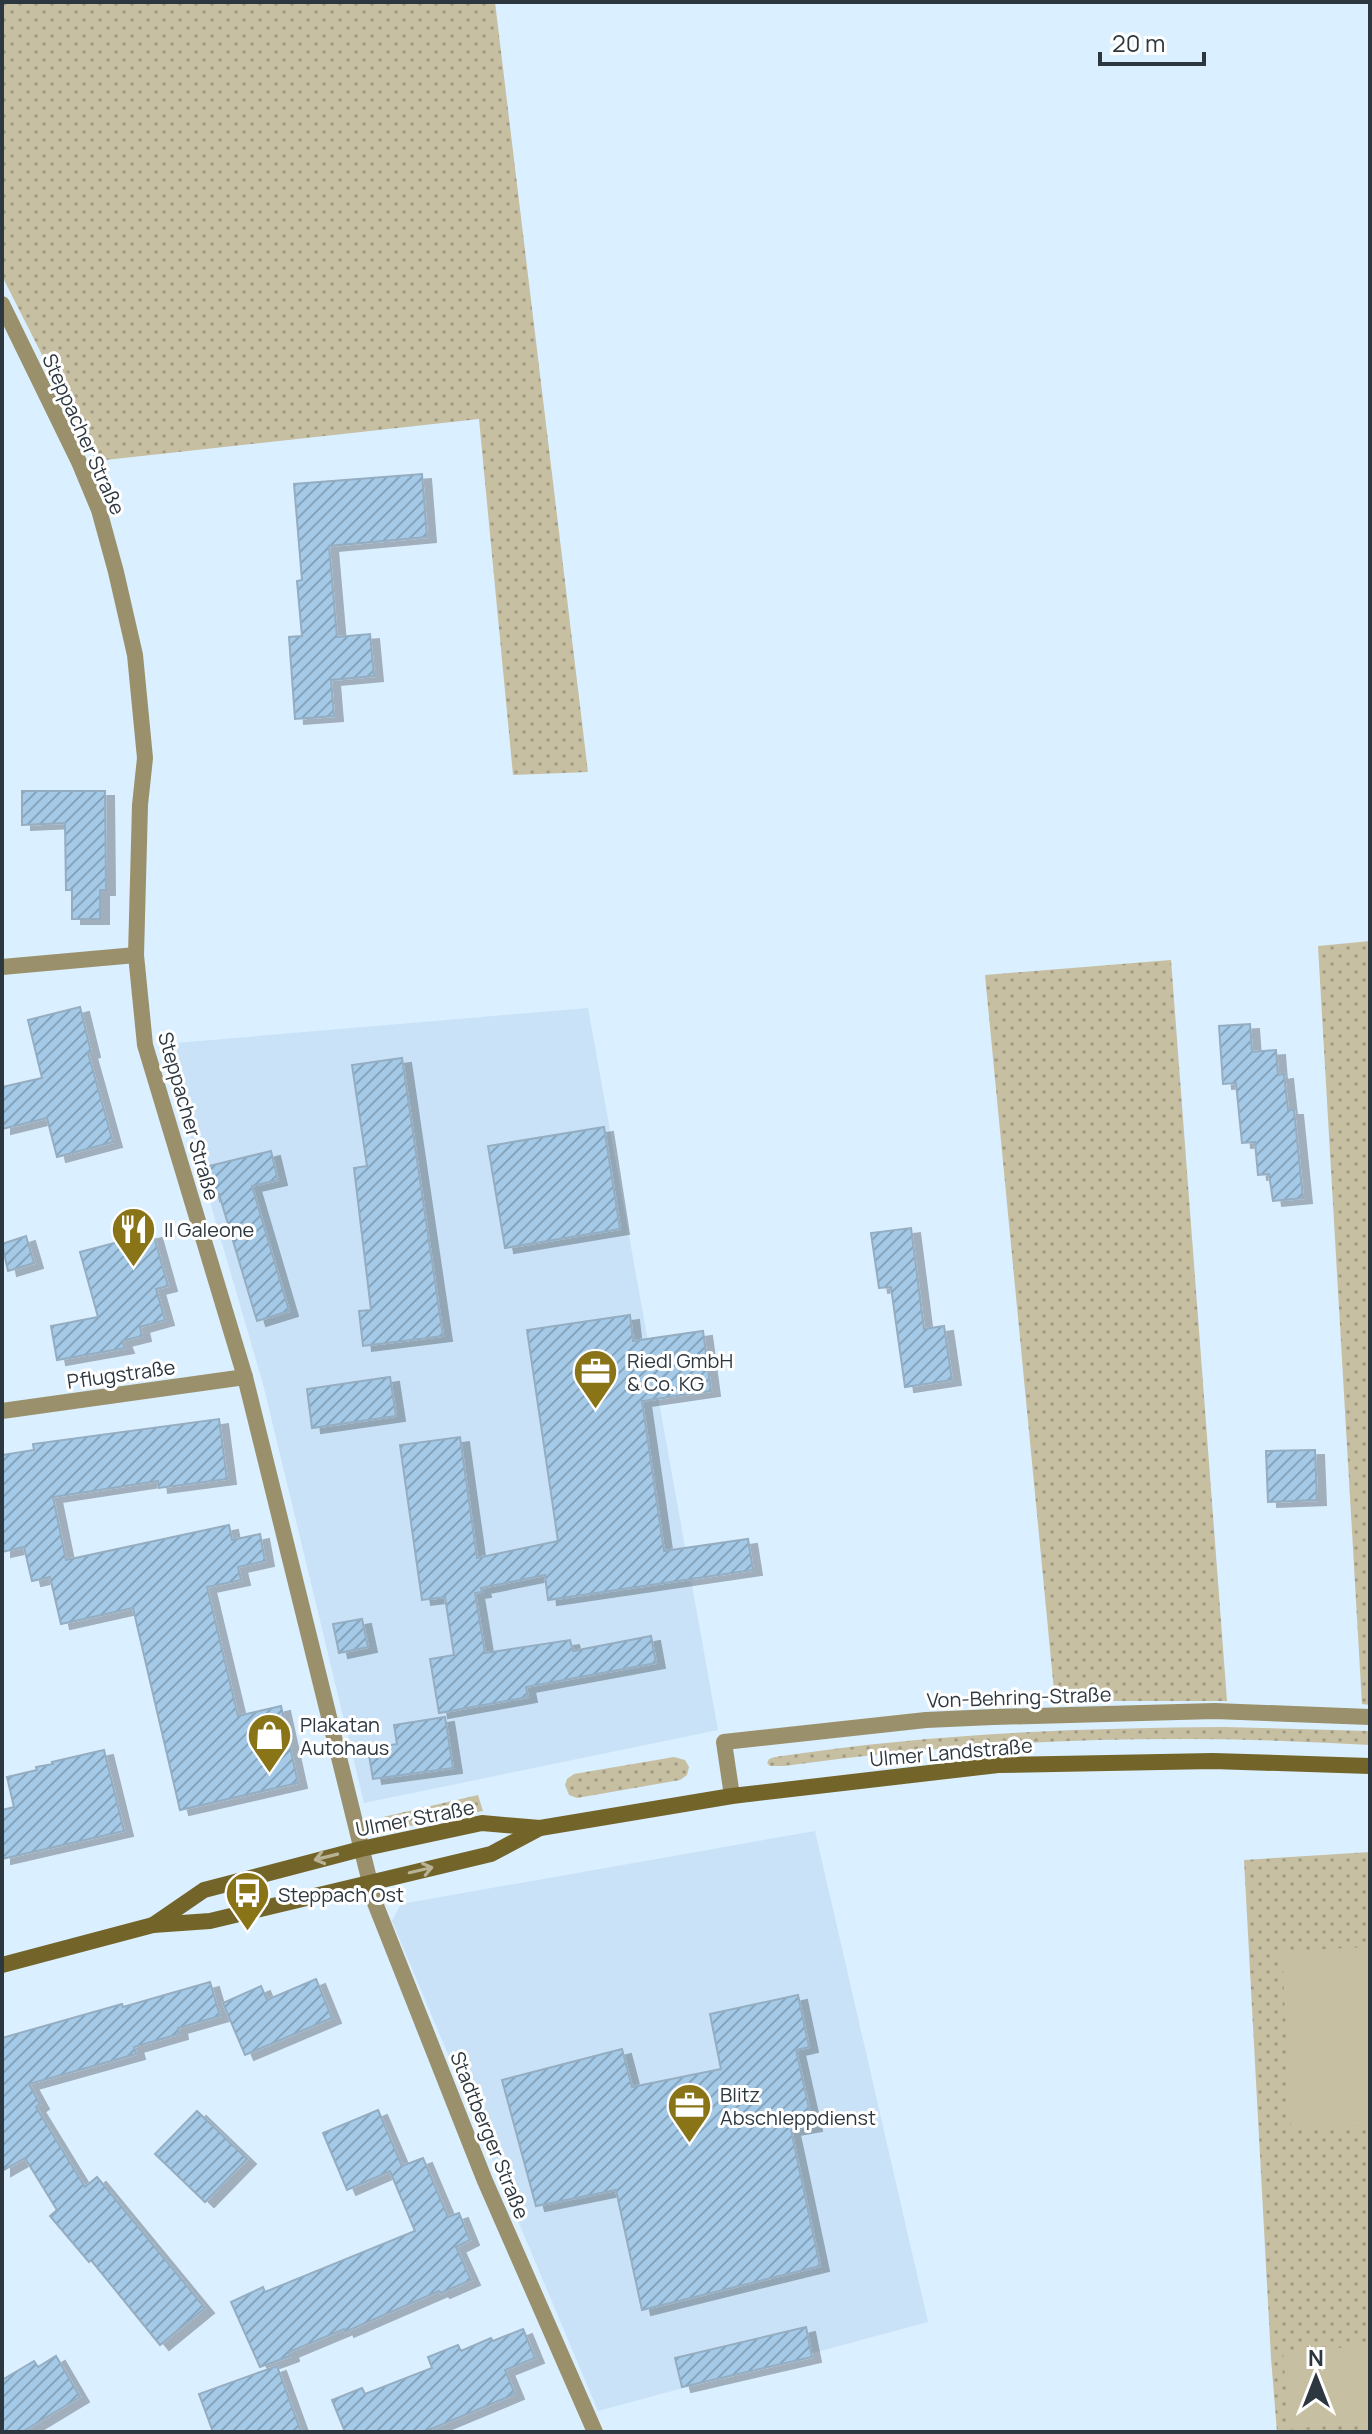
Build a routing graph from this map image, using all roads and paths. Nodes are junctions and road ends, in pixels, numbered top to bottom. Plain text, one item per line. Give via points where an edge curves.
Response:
1 (2, 304) edge
2 (136, 955) junction
3 (2, 967) edge
4 (245, 1377) junction
5 (2, 1411) edge
6 (1370, 1717) edge
7 (1370, 1766) edge
8 (732, 1796) junction
9 (540, 1828) junction
10 (361, 1849) junction
11 (370, 1882) junction
12 (153, 1925) junction
13 (2, 1965) edge
14 (595, 2432) edge

1 - 2 street, Steppacher Straße via 99,510 135,655 145,758
2 - 3 street
2 - 4 street, Steppacher Straße via 145,1045
4 - 5 street, Pflugstraße
4 - 10 street, Steppacher Straße
6 - 8 street, Von-Behring-Straße via 1215,1711 1007,1716 724,1742
7 - 8 street, Ulmer Landstraße via 1213,1761 998,1765
8 - 9 street, Ulmer Landstraße
9 - 10 street, Ulmer Straße via 482,1823
11 -> 9 street, Ulmer Straße via 491,1854
10 - 11 street, Stadtberger Straße
10 -> 12 street, Ulmer Straße via 204,1890
11 - 12 street, Ulmer Straße via 210,1921
11 - 14 street, Stadtberger Straße via 485,2181
12 - 13 street, Ulmer Straße

